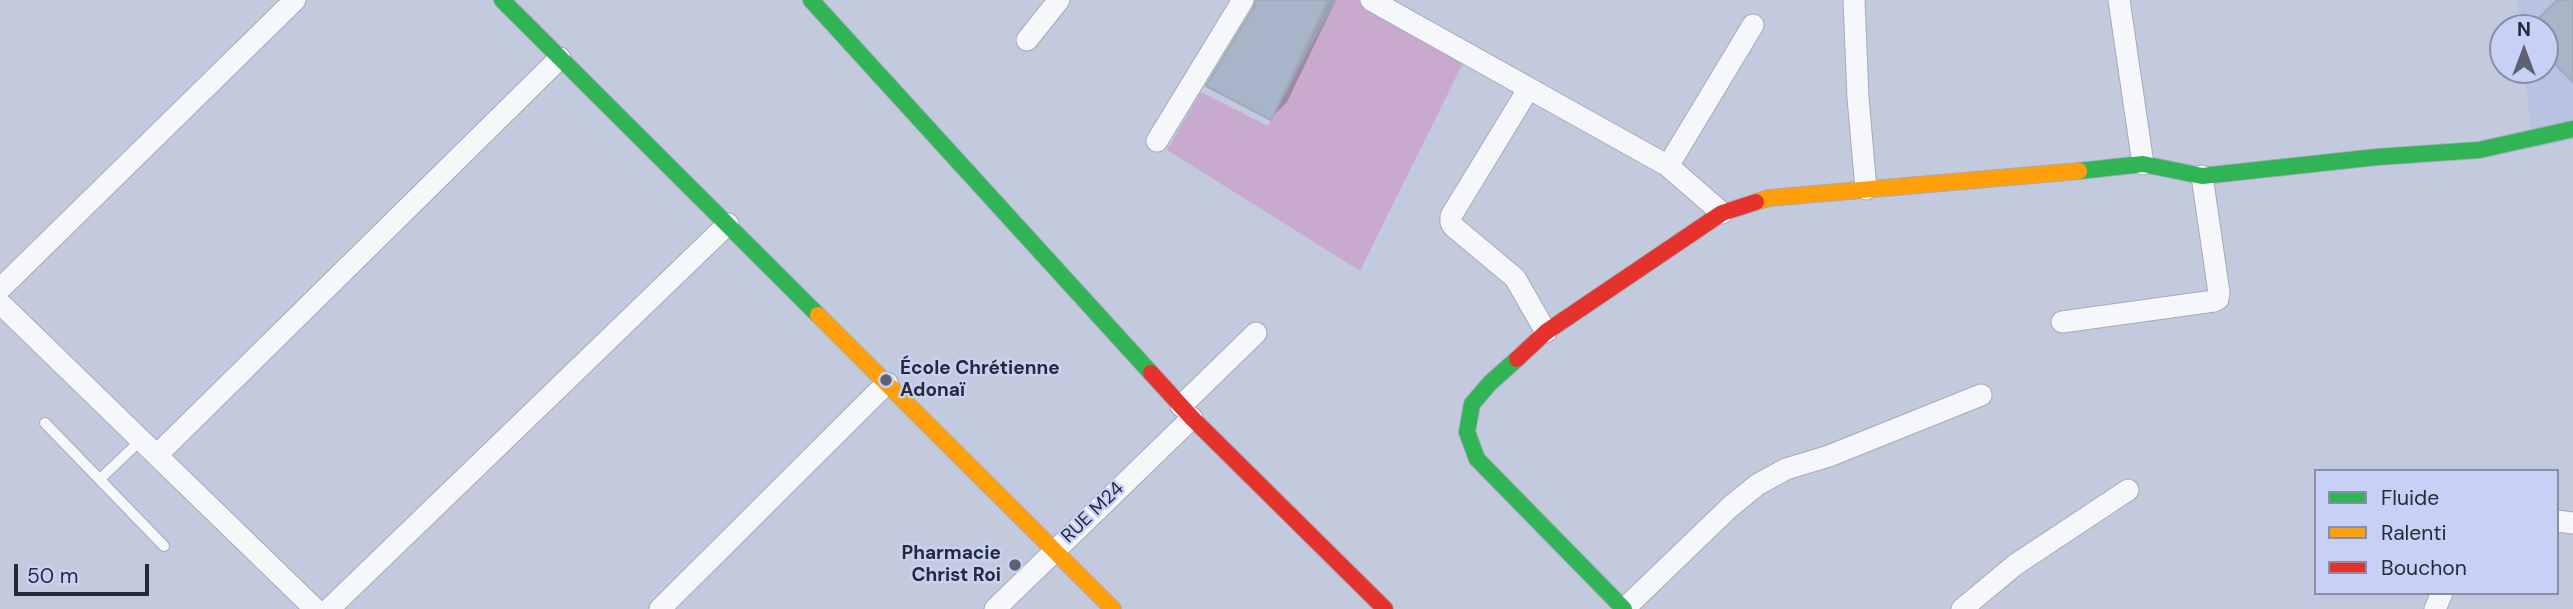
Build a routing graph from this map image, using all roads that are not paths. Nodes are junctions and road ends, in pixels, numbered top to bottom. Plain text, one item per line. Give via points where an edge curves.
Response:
1 (295, 0) edge
2 (502, 0) edge
3 (811, 0) edge
4 (1059, 0) edge
5 (1243, 0) edge
6 (1371, 0) edge
7 (1854, 0) edge
8 (2119, 0) edge
9 (1753, 26) dead end
10 (1027, 40) dead end
11 (560, 58) junction
12 (1529, 88) junction
13 (2573, 129) edge
14 (1157, 141) dead end
15 (2143, 164) junction
16 (1668, 166) junction
17 (2202, 176) junction
18 (1866, 189) junction
19 (1722, 213) junction
20 (728, 225) junction
21 (0, 289) edge
22 (0, 303) edge
23 (2062, 322) dead end
24 (1546, 332) junction
25 (1256, 333) dead end
26 (887, 383) junction
27 (1981, 395) dead end
28 (1186, 412) junction
29 (45, 423) dead end
30 (141, 440) junction
31 (157, 455) junction
32 (100, 479) junction
33 (2128, 490) dead end
34 (164, 546) dead end
35 (1054, 550) junction
36 (315, 609) edge
37 (329, 609) edge
38 (660, 609) edge
39 (995, 609) edge
40 (1113, 609) edge
41 (1385, 609) edge
42 (1624, 609) edge
43 (1962, 609) edge

1 - 21 street
2 - 11 street
3 - 28 street
4 - 10 street
5 - 14 street
6 - 12 street
7 - 18 street
8 - 15 street
9 - 16 street
11 - 20 street
11 - 31 street
12 - 16 street
12 - 24 street via 1451,216 1451,223 1515,278
13 - 17 street via 2479,150
15 - 17 street
15 - 18 street
16 - 19 street
17 - 23 street via 2218,299
18 - 19 street via 1769,198
19 - 24 street
20 - 26 street
20 - 37 street
22 - 30 street
24 - 42 street via 1472,404 1467,432 1477,459
25 - 28 street, RUE M24
26 - 35 street
26 - 38 street
27 - 42 street via 1786,469 1757,485
28 - 35 street, RUE M24
28 - 41 street
29 - 32 lane
30 - 31 street
30 - 32 lane
31 - 36 street
32 - 34 lane
33 - 43 street via 2015,565
35 - 39 street, RUE M24
35 - 40 street

